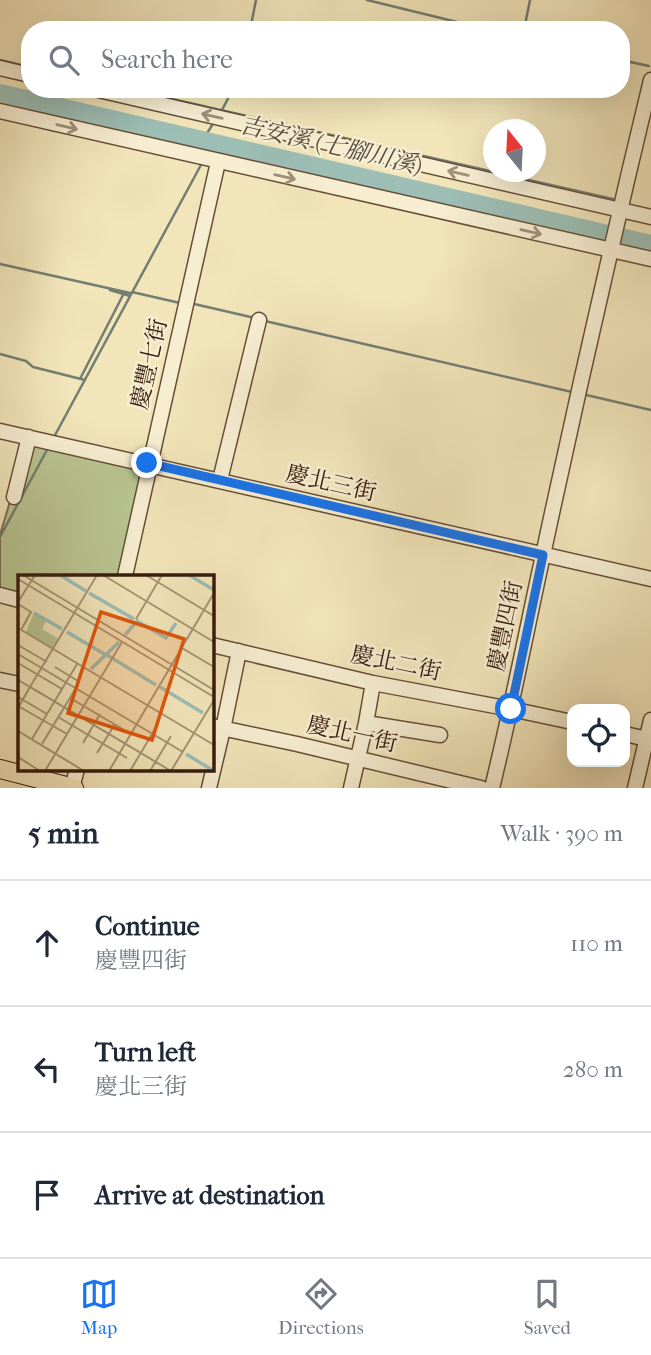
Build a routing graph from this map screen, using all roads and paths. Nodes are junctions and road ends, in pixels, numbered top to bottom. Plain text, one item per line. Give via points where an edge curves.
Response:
1 (0, 68) edge
2 (21, 73) edge
3 (651, 80) edge
4 (133, 98) edge
5 (0, 111) edge
6 (218, 162) junction
7 (620, 210) junction
8 (651, 217) edge
9 (612, 250) junction
10 (651, 259) edge
11 (259, 320) dead end
12 (0, 431) edge
13 (29, 437) junction
14 (150, 464) junction
15 (220, 480) junction
16 (15, 497) dead end
17 (543, 555) junction
18 (125, 575) edge
19 (651, 579) edge
20 (0, 594) edge
21 (18, 600) edge
22 (214, 645) edge
23 (239, 651) junction
24 (0, 680) edge
25 (373, 683) junction
26 (18, 684) edge
27 (511, 709) junction
28 (651, 720) edge
29 (567, 721) edge
30 (366, 723) junction
31 (218, 727) edge
32 (440, 735) dead end
33 (630, 735) edge
34 (649, 739) edge
35 (214, 754) edge
36 (358, 758) junction
37 (0, 769) edge
38 (73, 788) edge
39 (351, 788) edge
40 (481, 788) edge
41 (492, 788) edge
42 (635, 788) edge

1 - 2 street
3 - 7 street, 慶豐四街
7 -> 4 street
5 -> 6 street
6 -> 9 street
6 - 14 street, 慶豐七街
7 - 8 street
7 - 9 street, 慶豐四街
9 - 10 street
9 - 17 street, 慶豐四街
11 - 15 street
12 - 13 street, 慶北三街
13 - 14 street, 慶北三街
13 - 16 street
14 - 15 street, 慶北三街
14 - 18 street, 慶豐七街
15 - 17 street, 慶北三街
17 - 19 street, 慶北三街
17 - 27 street, 慶豐四街
20 - 21 street
22 - 23 street, 慶北二街
23 - 25 street, 慶北二街
23 - 31 street
24 - 26 street
25 - 27 street, 慶北二街
25 - 30 street
27 - 29 street, 慶北二街
27 - 41 street, 慶豐四街
28 - 34 street
30 - 32 street
30 - 36 street
31 - 35 street
31 - 36 street, 慶北一街
33 - 34 street
34 - 42 street
36 - 39 street
36 - 40 street, 慶北一街
37 - 38 main road

